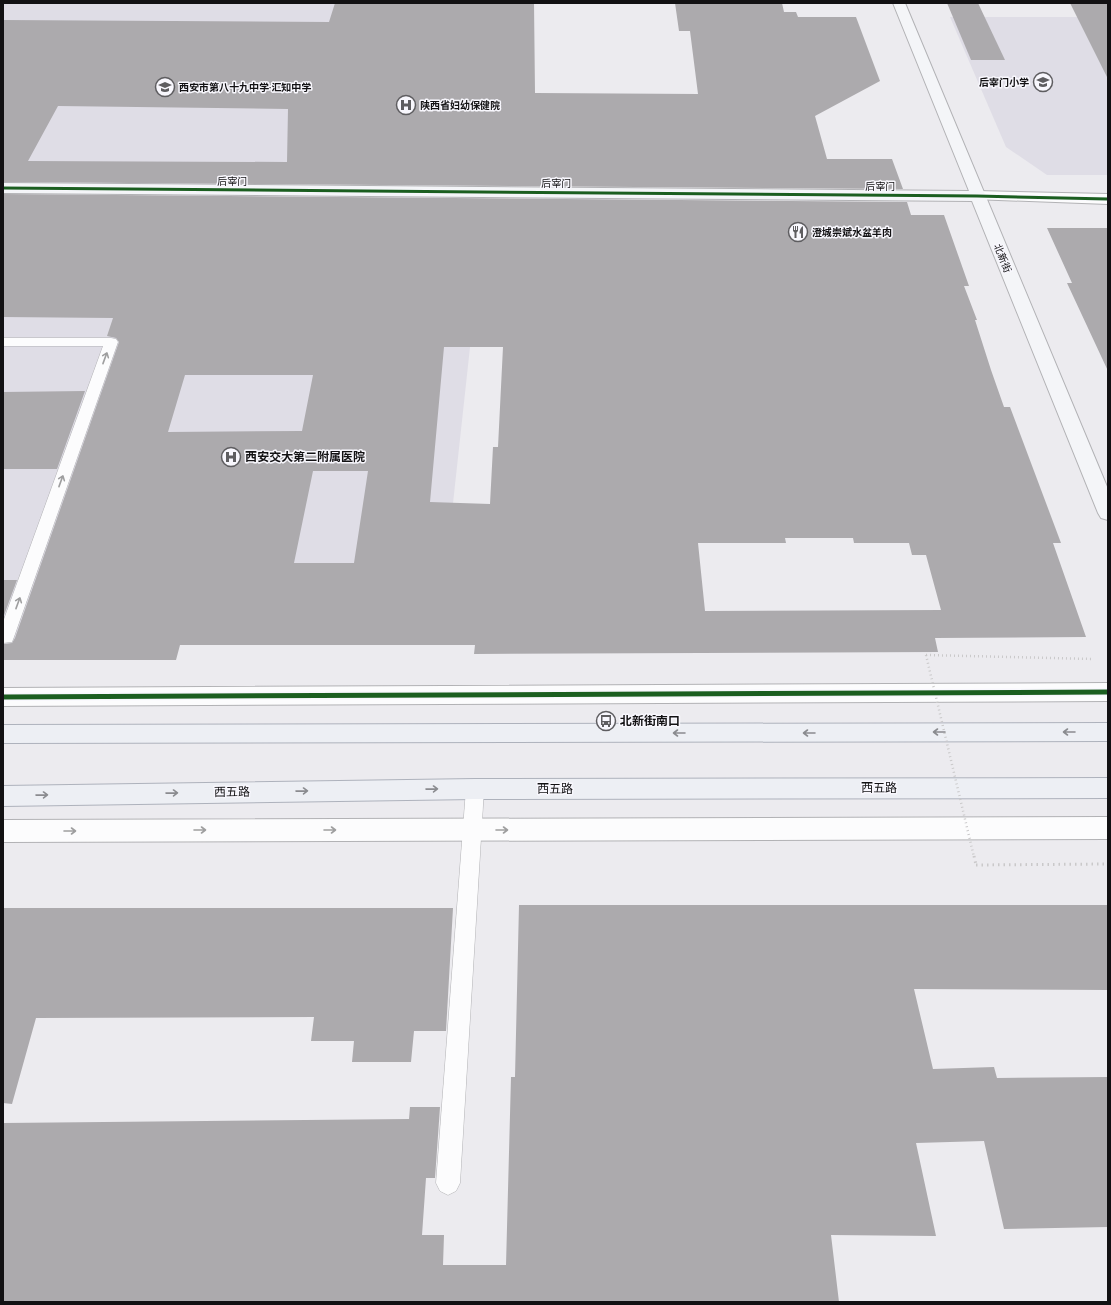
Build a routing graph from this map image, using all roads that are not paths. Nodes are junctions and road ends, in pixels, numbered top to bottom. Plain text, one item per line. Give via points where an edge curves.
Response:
1 (899, 3) edge
2 (3, 188) edge
3 (977, 196) junction
4 (1108, 198) edge
5 (3, 342) edge
6 (1108, 513) edge
7 (3, 637) edge
8 (1108, 692) edge
9 (3, 697) edge
10 (1108, 732) edge
11 (3, 734) edge
12 (1108, 788) edge
13 (475, 789) junction
14 (3, 796) edge
15 (1108, 828) edge
16 (472, 830) junction
17 (3, 831) edge
18 (448, 1183) dead end

1 - 3 street, 北新街
2 - 3 street, 后宰门
3 - 4 street, 后宰门
3 - 6 street, 北新街
7 -> 5 lane via 6,637 111,342
8 - 9 street
10 -> 11 main road
12 - 13 main road, 西五路
14 -> 13 main road, 西五路
13 - 16 lane
16 -> 15 street
17 -> 16 street
16 - 18 lane

